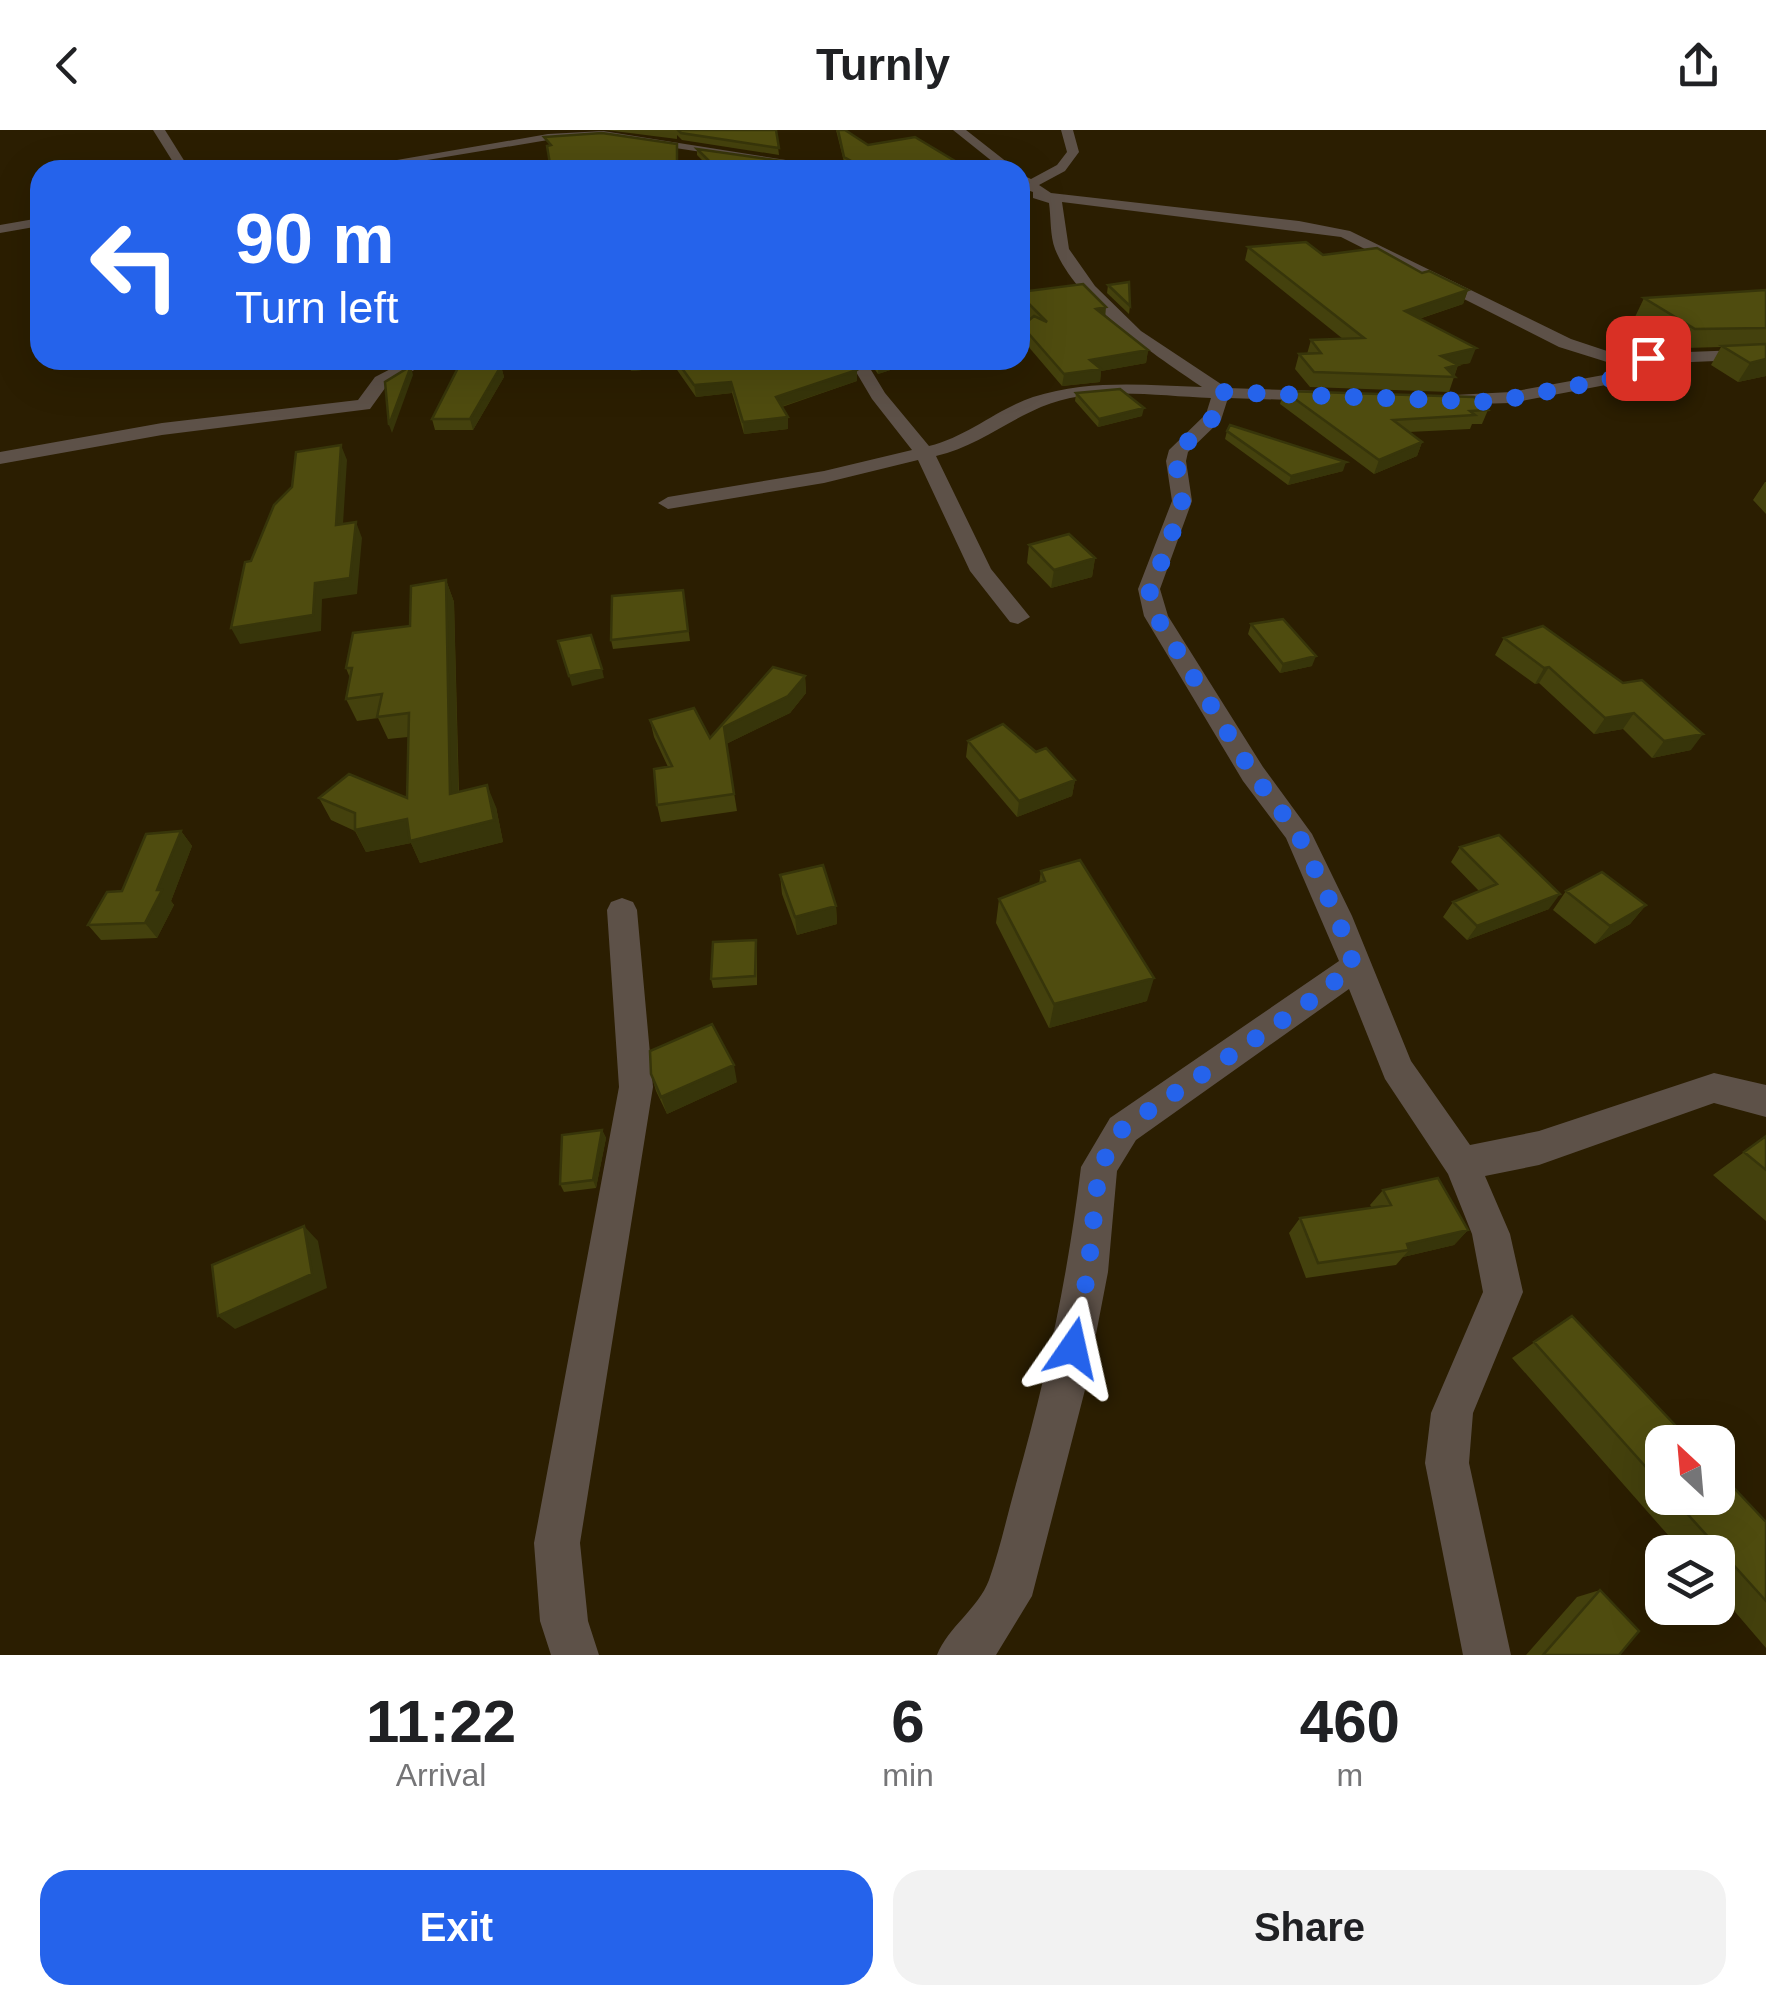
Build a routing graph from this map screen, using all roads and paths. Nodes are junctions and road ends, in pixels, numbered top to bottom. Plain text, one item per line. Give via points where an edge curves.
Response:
1 (159, 130) edge
2 (959, 130) edge
3 (1067, 130) edge
4 (606, 132) edge
5 (432, 156) junction
6 (178, 160) edge
7 (407, 160) edge
8 (434, 160) edge
9 (781, 160) edge
10 (998, 160) edge
11 (1030, 183) edge
12 (1030, 189) edge
13 (1050, 196) junction
14 (30, 224) edge
15 (0, 229) edge
16 (1766, 354) edge
17 (1636, 359) junction
18 (396, 370) edge
19 (863, 370) edge
20 (1221, 392) junction
21 (1344, 396) edge
22 (1424, 400) edge
23 (924, 454) junction
24 (0, 458) edge
25 (668, 503) dead end
26 (1018, 617) dead end
27 (622, 910) dead end
28 (1354, 966) junction
29 (1766, 1101) edge
30 (1462, 1164) junction
31 (575, 1655) edge
32 (962, 1655) edge
33 (1486, 1655) edge

1 - 6 street
2 - 10 street
3 - 11 street via 1073,152 1061,168
4 - 5 street
4 - 9 street
5 - 7 street
5 - 8 street
12 - 13 street
13 - 17 street via 1345,234 1565,343 1631,364
13 - 20 street via 1062,249 1102,302 1135,334
14 - 15 street
16 - 17 street
17 - 22 street via 1626,376 1546,394 1493,402
18 - 24 street via 374,384 364,406
19 - 23 street
20 - 21 street
20 - 23 street via 1061,394 971,439
20 - 28 street via 1215,416 1179,450 1182,501 1149,589 1156,616 1298,834
23 - 25 street
23 - 26 street via 981,571
27 - 31 street via 636,1086 557,1543 564,1621
28 - 30 street via 1397,1069
28 - 32 street via 1123,1128 1099,1168 1088,1272 1065,1386 1008,1596
29 - 30 street via 1714,1088 1540,1148
30 - 33 street via 1491,1234 1503,1292 1452,1412 1447,1462

